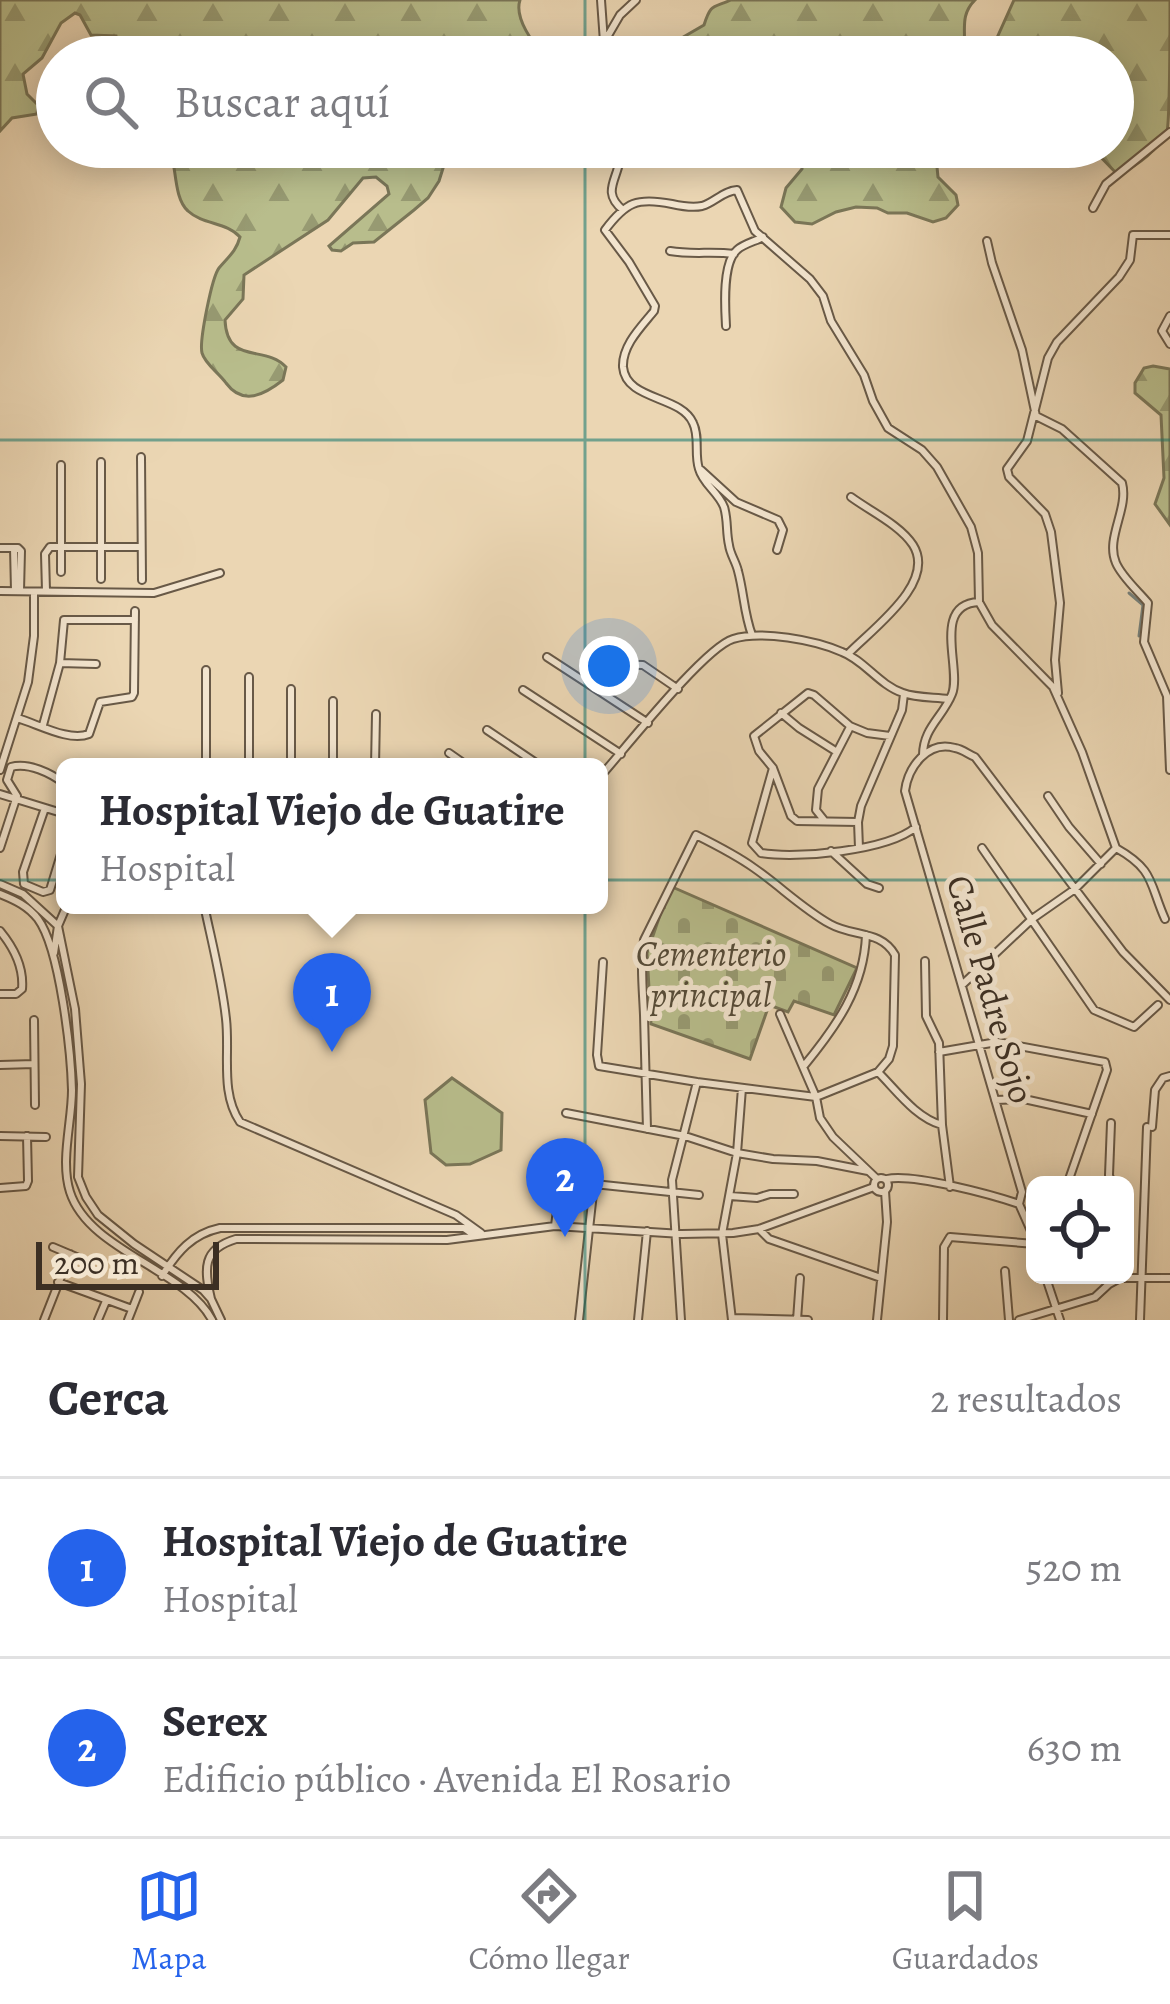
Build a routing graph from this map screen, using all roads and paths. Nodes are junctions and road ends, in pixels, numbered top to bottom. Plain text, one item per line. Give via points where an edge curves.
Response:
1 (601, 0) edge
2 (636, 0) edge
3 (604, 36) edge
4 (607, 36) edge
5 (1170, 132) edge
6 (1134, 161) edge
7 (619, 168) edge
8 (1126, 168) edge
9 (1093, 208) dead end
10 (623, 210) junction
11 (1170, 235) edge
12 (764, 237) junction
13 (987, 241) dead end
14 (670, 251) dead end
15 (734, 254) junction
16 (1170, 316) edge
17 (726, 326) dead end
18 (1170, 344) edge
19 (1036, 416) junction
20 (141, 457) dead end
21 (101, 462) dead end
22 (61, 465) dead end
23 (698, 467) junction
24 (851, 497) dead end
25 (61, 547) junction
26 (101, 547) junction
27 (0, 548) edge
28 (141, 548) junction
29 (777, 550) dead end
30 (61, 572) dead end
31 (220, 573) dead end
32 (101, 579) dead end
33 (142, 580) dead end
34 (0, 591) edge
35 (18, 591) junction
36 (34, 591) junction
37 (46, 591) junction
38 (979, 602) junction
39 (752, 635) junction
40 (848, 653) junction
41 (547, 657) dead end
42 (60, 663) junction
43 (96, 664) dead end
44 (602, 664) dead end
45 (206, 670) dead end
46 (249, 677) dead end
47 (291, 689) dead end
48 (523, 689) dead end
49 (678, 689) junction
50 (904, 694) junction
51 (1058, 697) junction
52 (949, 699) junction
53 (333, 701) dead end
54 (781, 713) junction
55 (376, 714) dead end
56 (16, 718) junction
57 (648, 723) junction
58 (43, 725) junction
59 (850, 726) junction
60 (487, 730) dead end
61 (890, 736) junction
62 (837, 752) junction
63 (449, 753) dead end
64 (620, 754) junction
65 (923, 755) junction
66 (206, 758) edge
67 (249, 758) edge
68 (291, 758) edge
69 (333, 758) edge
70 (375, 758) edge
71 (456, 758) edge
72 (529, 758) edge
73 (608, 768) edge
74 (773, 768) junction
75 (0, 770) edge
76 (1170, 770) edge
77 (56, 778) edge
78 (0, 794) edge
79 (1048, 796) dead end
80 (15, 799) junction
81 (45, 808) junction
82 (56, 811) edge
83 (824, 820) junction
84 (858, 823) junction
85 (916, 827) junction
86 (0, 848) edge
87 (859, 848) junction
88 (982, 848) dead end
89 (1116, 848) junction
90 (831, 851) junction
91 (761, 853) junction
92 (1101, 864) junction
93 (751, 866) junction
94 (56, 871) edge
95 (0, 884) edge
96 (879, 887) dead end
97 (1075, 889) junction
98 (0, 894) edge
99 (63, 914) edge
100 (206, 914) edge
101 (38, 919) junction
102 (1032, 919) junction
103 (1166, 919) dead end
104 (58, 926) junction
105 (0, 931) edge
106 (866, 934) junction
107 (53, 957) junction
108 (925, 961) dead end
109 (603, 962) dead end
110 (962, 985) junction
111 (0, 994) edge
112 (1170, 1000) edge
113 (1158, 1005) dead end
114 (780, 1013) dead end
115 (34, 1020) dead end
116 (979, 1043) junction
117 (940, 1052) junction
118 (34, 1064) junction
119 (0, 1065) edge
120 (802, 1067) junction
121 (646, 1072) junction
122 (878, 1072) junction
123 (1170, 1076) edge
124 (697, 1082) junction
125 (742, 1088) junction
126 (816, 1097) junction
127 (995, 1100) junction
128 (35, 1105) dead end
129 (566, 1113) dead end
130 (1092, 1114) junction
131 (1111, 1124) dead end
132 (943, 1125) junction
133 (647, 1129) junction
134 (0, 1136) edge
135 (27, 1136) junction
136 (46, 1136) dead end
137 (685, 1136) junction
138 (737, 1153) junction
139 (564, 1155) dead end
140 (868, 1171) junction
141 (1070, 1176) edge
142 (1109, 1176) edge
143 (879, 1182) junction
144 (950, 1186) junction
145 (0, 1188) edge
146 (672, 1193) junction
147 (794, 1194) dead end
148 (699, 1196) dead end
149 (730, 1196) junction
150 (1019, 1204) junction
151 (1026, 1221) edge
152 (555, 1226) junction
153 (590, 1229) junction
154 (759, 1229) junction
155 (647, 1232) junction
156 (478, 1234) junction
157 (675, 1234) junction
158 (722, 1234) junction
159 (1026, 1241) edge
160 (53, 1247) dead end
161 (169, 1266) junction
162 (206, 1269) junction
163 (1005, 1271) dead end
164 (162, 1276) junction
165 (800, 1278) dead end
166 (881, 1278) junction
167 (1134, 1278) edge
168 (1143, 1278) junction
169 (1170, 1278) edge
170 (191, 1281) junction
171 (58, 1282) junction
172 (172, 1282) junction
173 (1048, 1284) edge
174 (1110, 1284) edge
175 (139, 1292) dead end
176 (211, 1299) junction
177 (106, 1300) junction
178 (1056, 1309) junction
179 (132, 1310) junction
180 (1034, 1318) edge
181 (732, 1319) edge
182 (44, 1320) edge
183 (98, 1320) edge
184 (128, 1320) edge
185 (212, 1320) edge
186 (221, 1320) edge
187 (579, 1320) edge
188 (638, 1320) edge
189 (680, 1320) edge
190 (797, 1320) edge
191 (808, 1320) edge
192 (878, 1320) edge
193 (943, 1320) edge
194 (1010, 1320) edge
195 (1019, 1320) edge
196 (1060, 1320) edge
197 (1140, 1320) edge

1 - 3 street
2 - 4 street
5 - 6 street
7 - 10 street via 610,194
8 - 9 street
10 - 12 street via 647,200 700,206 734,189
10 - 23 street via 605,232 655,306 622,362 626,376 690,415
11 - 19 street via 1133,235 1119,277 1048,358
12 - 15 street
12 - 38 street via 823,296 888,428 937,467 970,527
13 - 19 street
14 - 15 street
15 - 17 street
16 - 18 street via 1162,331
19 - 51 street via 1007,470 1051,532
19 - 76 street via 1122,483 1116,562 1148,603 1144,642 1167,696
20 - 28 street
21 - 26 street
22 - 25 street
23 - 29 street via 736,502 778,520
23 - 39 street via 726,513
24 - 40 street via 913,545 919,574
25 - 26 street
25 - 30 street
25 - 37 street via 45,554
26 - 28 street
26 - 32 street
27 - 35 street via 14,548
28 - 33 street
31 - 37 street via 154,593
34 - 35 street
35 - 36 street
36 - 37 street
36 - 56 street via 33,656
38 - 51 street
38 - 52 street via 957,615
39 - 40 street
39 - 49 street via 707,655
40 - 50 street
41 - 57 street
42 - 43 street
42 - 58 street
42 - 58 street via 64,620 135,616 132,697 100,702 85,737
44 - 49 street via 643,665
45 - 66 street
46 - 67 street
47 - 68 street
48 - 64 street
49 - 57 street
50 - 52 street
50 - 61 street
51 - 89 street
52 - 65 street, Calle Padre Sojo via 928,728
53 - 69 street
54 - 59 street via 811,694
54 - 62 street
54 - 74 street via 754,736
55 - 70 street
56 - 58 street
56 - 75 street
57 - 64 street
59 - 61 street
59 - 62 street
60 - 72 street
61 - 84 street
62 - 83 street via 815,799
63 - 71 street
64 - 73 street
65 - 85 street, Calle Padre Sojo via 905,790
65 - 97 street via 954,747 975,757
74 - 83 street via 790,816
74 - 91 street via 752,843
77 - 80 street via 14,765 7,780
78 - 80 street
79 - 92 street
80 - 81 street
80 - 86 street
81 - 82 street
81 - 94 street via 24,884 50,890
83 - 84 street
84 - 87 street
85 - 87 street via 893,842
85 - 110 street, Calle Padre Sojo
87 - 90 street
88 - 102 street
89 - 92 street
89 - 103 street via 1145,869
90 - 91 street
90 - 96 street
91 - 93 street
92 - 97 street
93 - 106 street via 824,921
93 - 121 street via 696,835 644,940
95 - 104 street
97 - 102 street
97 - 112 street
98 - 101 street
99 - 104 street
100 - 156 street via 240,1122 456,1215
101 - 104 street
101 - 107 street
102 - 110 street
102 - 113 street via 1094,1010 1134,1027
104 - 107 street
104 - 161 street via 81,1084 78,1177 98,1215
105 - 111 street via 23,976 16,994
106 - 120 street via 863,968 838,1022
106 - 122 street via 888,942 895,955 893,1046
107 - 164 street via 72,1090 71,1198
108 - 117 street via 926,1016
109 - 121 street via 596,1062
110 - 116 street, Calle Padre Sojo
114 - 120 street
115 - 118 street
116 - 117 street
116 - 127 street, Calle Padre Sojo
116 - 130 street via 1106,1062
117 - 132 street
118 - 119 street
118 - 128 street
120 - 126 street
121 - 124 street
121 - 133 street
122 - 126 street
122 - 132 street
123 - 168 street via 1155,1090 1150,1127
124 - 125 street
124 - 137 street
125 - 126 street
125 - 138 street
126 - 140 street via 833,1137
127 - 130 street
127 - 150 street, Calle Padre Sojo
129 - 133 street
130 - 141 street
131 - 142 street
132 - 144 street
133 - 137 street
134 - 135 street
135 - 136 street
135 - 145 street via 26,1186
137 - 138 street
137 - 146 street
138 - 140 street
138 - 149 street
139 - 152 street
140 - 143 street
143 - 144 street
143 - 154 street
143 - 166 street via 887,1222
144 - 150 street
146 - 148 street
146 - 153 street via 594,1184
146 - 157 street
147 - 149 street
149 - 158 street
150 - 151 street, Calle Padre Sojo
152 - 153 street
152 - 156 street
153 - 155 street
153 - 187 street
154 - 158 street
154 - 166 street
155 - 157 street
155 - 188 street
156 - 161 street via 220,1228 196,1236
156 - 162 street via 236,1239 220,1245
157 - 158 street
157 - 189 street
158 - 181 street
159 - 193 street via 950,1237
160 - 171 street via 74,1256
161 - 164 street
161 - 170 street
162 - 170 street
162 - 176 street
163 - 194 street
164 - 172 street
165 - 190 street
166 - 192 street
167 - 168 street
168 - 169 street
168 - 197 street
170 - 172 street
170 - 176 street
171 - 177 street
171 - 182 street
172 - 185 street
173 - 178 street
174 - 178 street via 1096,1297
175 - 179 street
176 - 186 street
177 - 179 street
177 - 183 street
178 - 180 street
178 - 196 street
179 - 184 street
180 - 195 street
181 - 190 street
190 - 191 street

